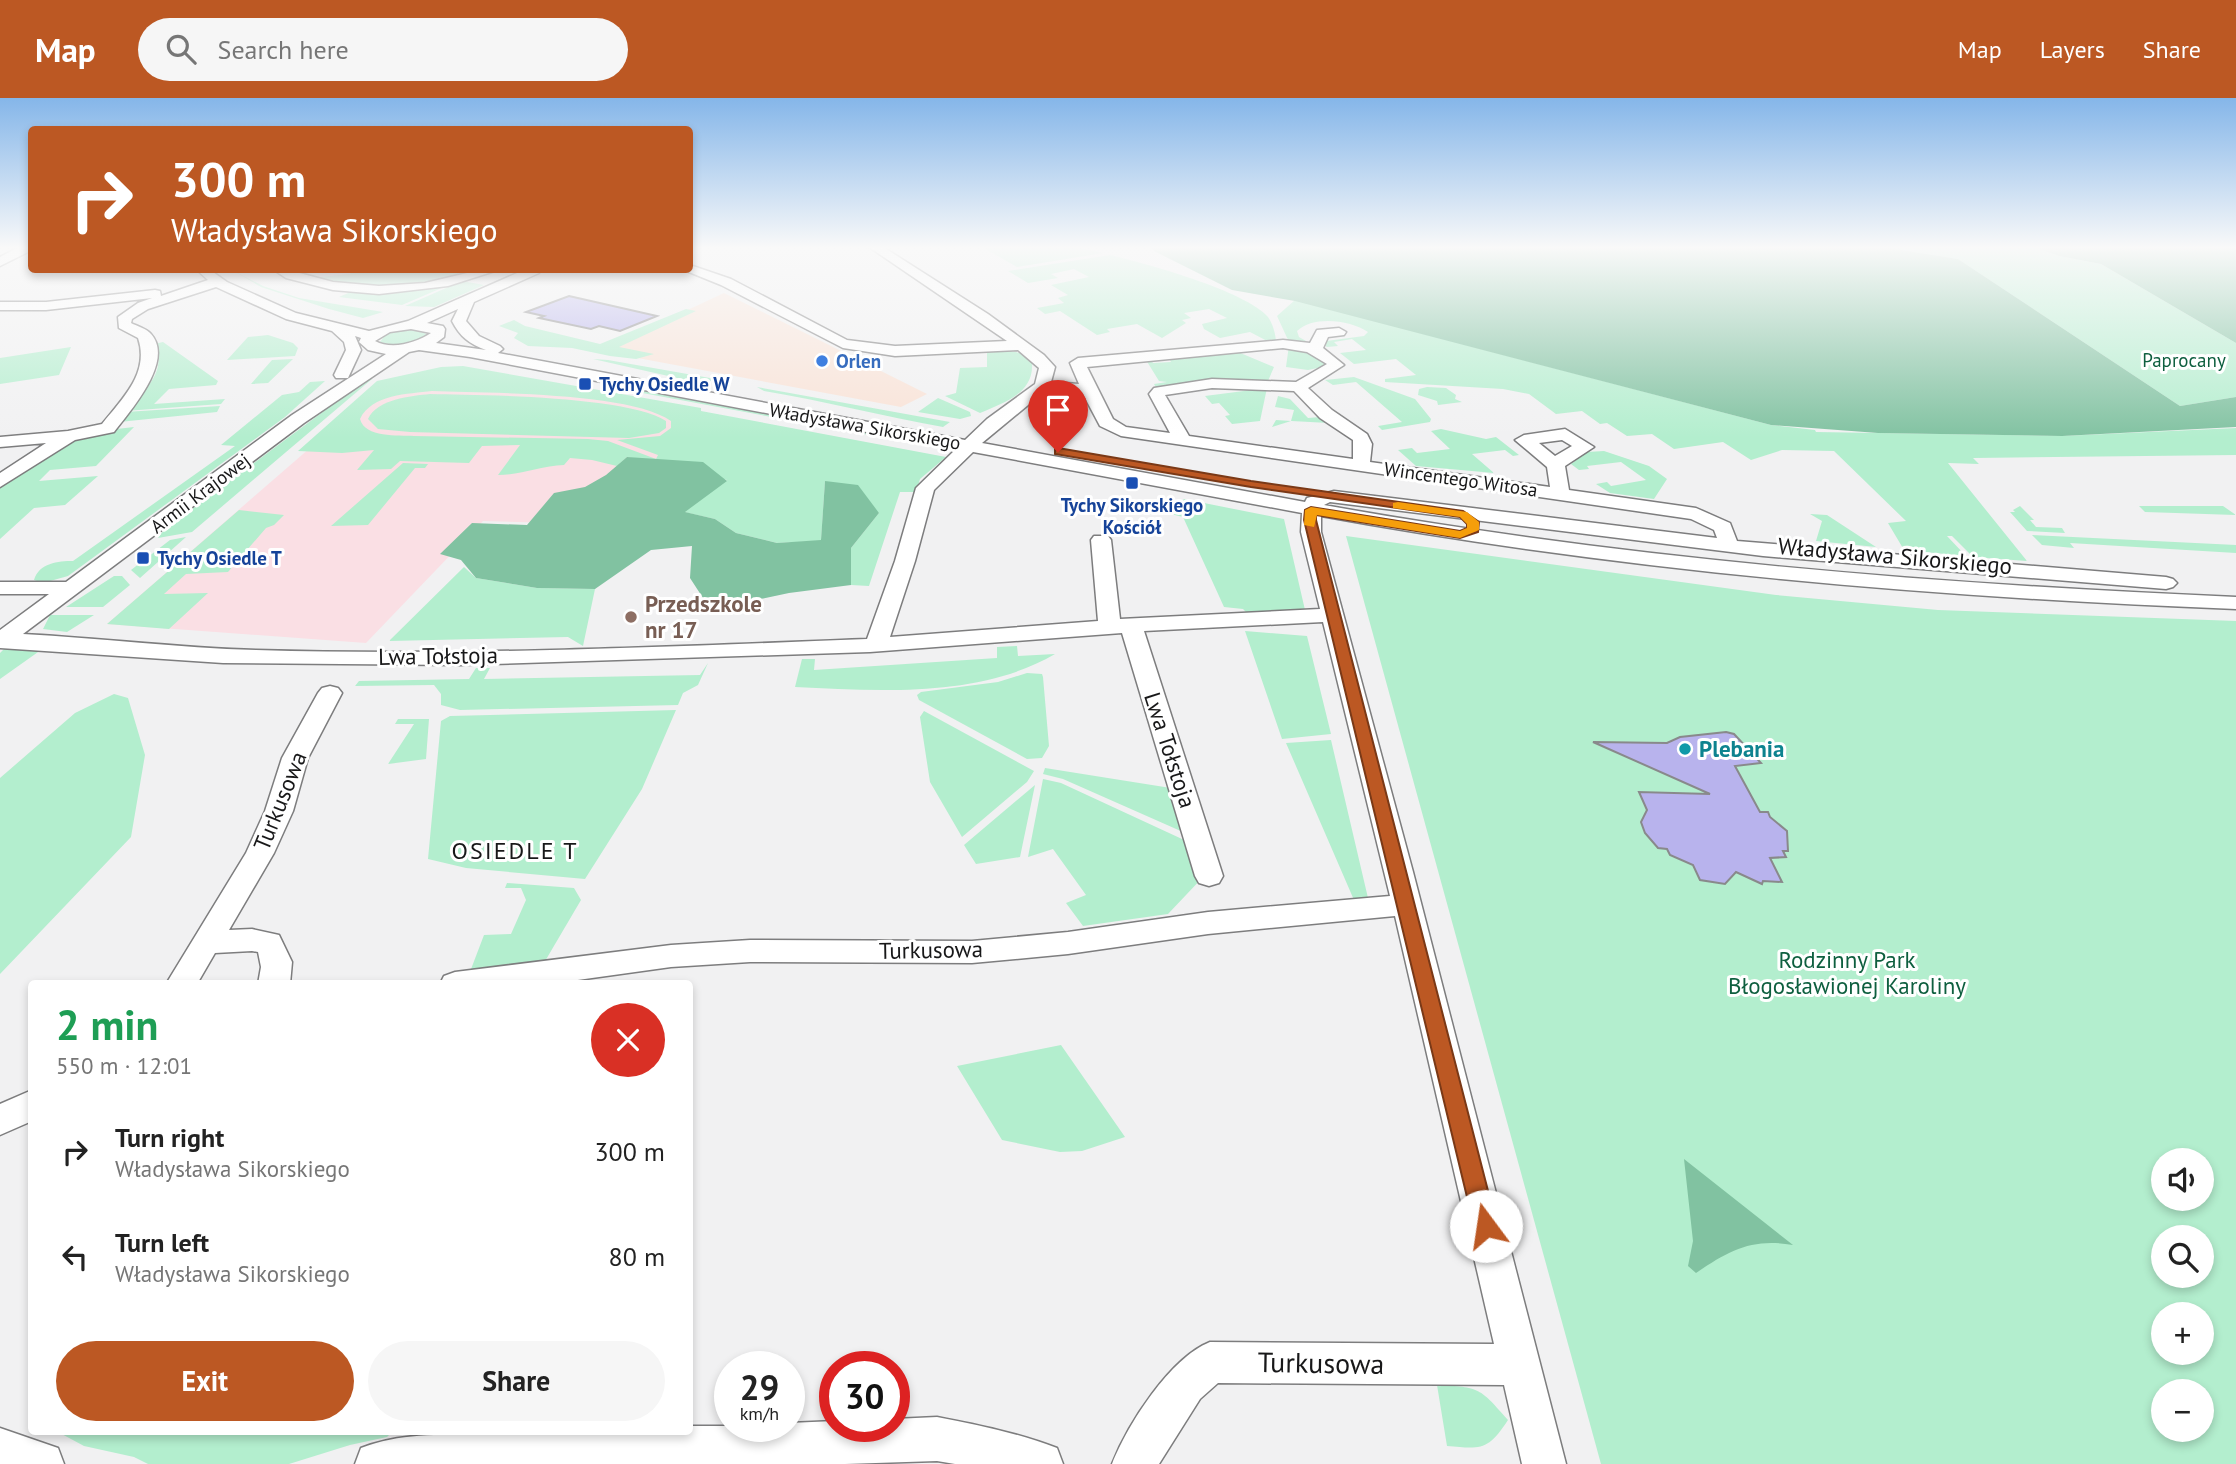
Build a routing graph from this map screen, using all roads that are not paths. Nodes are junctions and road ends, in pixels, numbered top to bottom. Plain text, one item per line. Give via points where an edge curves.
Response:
1 (135, 311) edge
2 (280, 311) edge
3 (436, 311) edge
4 (441, 311) edge
5 (457, 311) edge
6 (463, 311) edge
7 (780, 311) edge
8 (971, 311) edge
9 (338, 322) junction
10 (411, 325) junction
11 (392, 328) junction
12 (435, 332) junction
13 (1339, 332) dead end
14 (372, 341) junction
15 (1022, 345) junction
16 (411, 346) junction
17 (496, 349) junction
18 (1315, 349) junction
19 (516, 361) junction
20 (366, 374) junction
21 (342, 375) junction
22 (1042, 386) junction
23 (1300, 387) junction
24 (1089, 390) junction
25 (298, 419) junction
26 (69, 436) junction
27 (1183, 441) junction
28 (0, 442) edge
29 (975, 442) junction
30 (1361, 465) junction
31 (1556, 465) dead end
32 (0, 481) edge
33 (1560, 494) junction
34 (1323, 504) junction
35 (1462, 524) junction
36 (1553, 526) junction
37 (1101, 540) dead end
38 (1726, 546) junction
39 (1551, 548) junction
40 (0, 588) edge
41 (70, 588) junction
42 (2236, 588) edge
43 (2236, 603) edge
44 (1331, 615) junction
45 (1120, 625) junction
46 (0, 640) edge
47 (876, 644) junction
48 (330, 693) dead end
49 (1209, 876) dead end
50 (1406, 905) junction
51 (204, 943) junction
52 (183, 980) edge
53 (275, 980) edge
54 (487, 980) edge
55 (28, 1106) edge
56 (0, 1120) edge
57 (1518, 1365) junction
58 (0, 1450) edge
59 (41, 1464) edge
60 (377, 1464) edge
61 (1041, 1464) edge
62 (1134, 1464) edge
63 (1544, 1464) edge

1 - 26 street via 125,317 124,325 145,336 151,362 140,383 108,428
2 - 9 street via 291,317
3 - 9 street via 399,322
4 - 10 street
5 - 12 street via 439,322
6 - 17 street, Władysława Sikorskiego via 462,329
7 - 15 street via 843,344 895,351
8 - 15 street
9 - 11 street
9 - 14 street
9 - 21 street via 354,348
10 - 11 street
10 - 12 street, Władysława Sikorskiego
11 - 14 street
12 - 16 street
12 - 17 street, Władysława Sikorskiego
13 - 18 street via 1322,333
14 - 16 street
14 - 21 street, Armii Krajowej
15 - 22 street via 1047,367
16 - 19 street, Władysława Sikorskiego
16 - 20 street, Armii Krajowej
17 - 29 street, Władysława Sikorskiego
18 - 23 street via 1335,367
18 - 24 street, Wincentego Witosa via 1283,344 1079,363
19 - 20 street via 424,361
19 - 29 street, Władysława Sikorskiego
20 - 25 street, Armii Krajowej
21 - 25 street, Armii Krajowej
22 - 24 street
22 - 29 street
23 - 27 street via 1263,383 1160,391 1157,394
23 - 30 street, Wincentego Witosa via 1326,414 1362,440
24 - 27 street, Wincentego Witosa via 1106,422 1121,431
25 - 41 street, Armii Krajowej
26 - 28 street
26 - 32 street
27 - 30 street, Wincentego Witosa
29 - 34 street, Władysława Sikorskiego
29 - 34 street, Władysława Sikorskiego
29 - 47 street via 925,488
30 - 33 street, Wincentego Witosa
31 - 33 street, Wincentego Witosa
33 - 38 street, Wincentego Witosa via 1696,514 1723,527
34 - 35 street, Władysława Sikorskiego
34 - 35 street, Władysława Sikorskiego
34 - 44 street via 1311,532
35 - 36 street, Władysława Sikorskiego
35 - 39 street, Władysława Sikorskiego
36 - 38 street, Władysława Sikorskiego
36 - 39 street via 1539,530 1537,538
37 - 45 street, Lwa Tołstoja
38 - 42 street, Władysława Sikorskiego
39 - 43 street, Władysława Sikorskiego via 1872,582
40 - 41 street
41 - 46 street, Armii Krajowej
44 - 45 street, Lwa Tołstoja
44 - 50 street
45 - 47 street, Lwa Tołstoja
45 - 49 street, Lwa Tołstoja
46 - 47 street, Lwa Tołstoja via 252,657 398,658
48 - 51 street, Turkusowa via 295,758 260,853
50 - 54 street, Turkusowa via 972,952 698,954
50 - 57 street
51 - 52 street, Turkusowa
51 - 53 street via 268,943 276,955
55 - 56 street
57 - 62 street, Turkusowa via 1210,1362 1185,1384
57 - 63 street
58 - 59 street
60 - 61 street via 408,1458 937,1439

